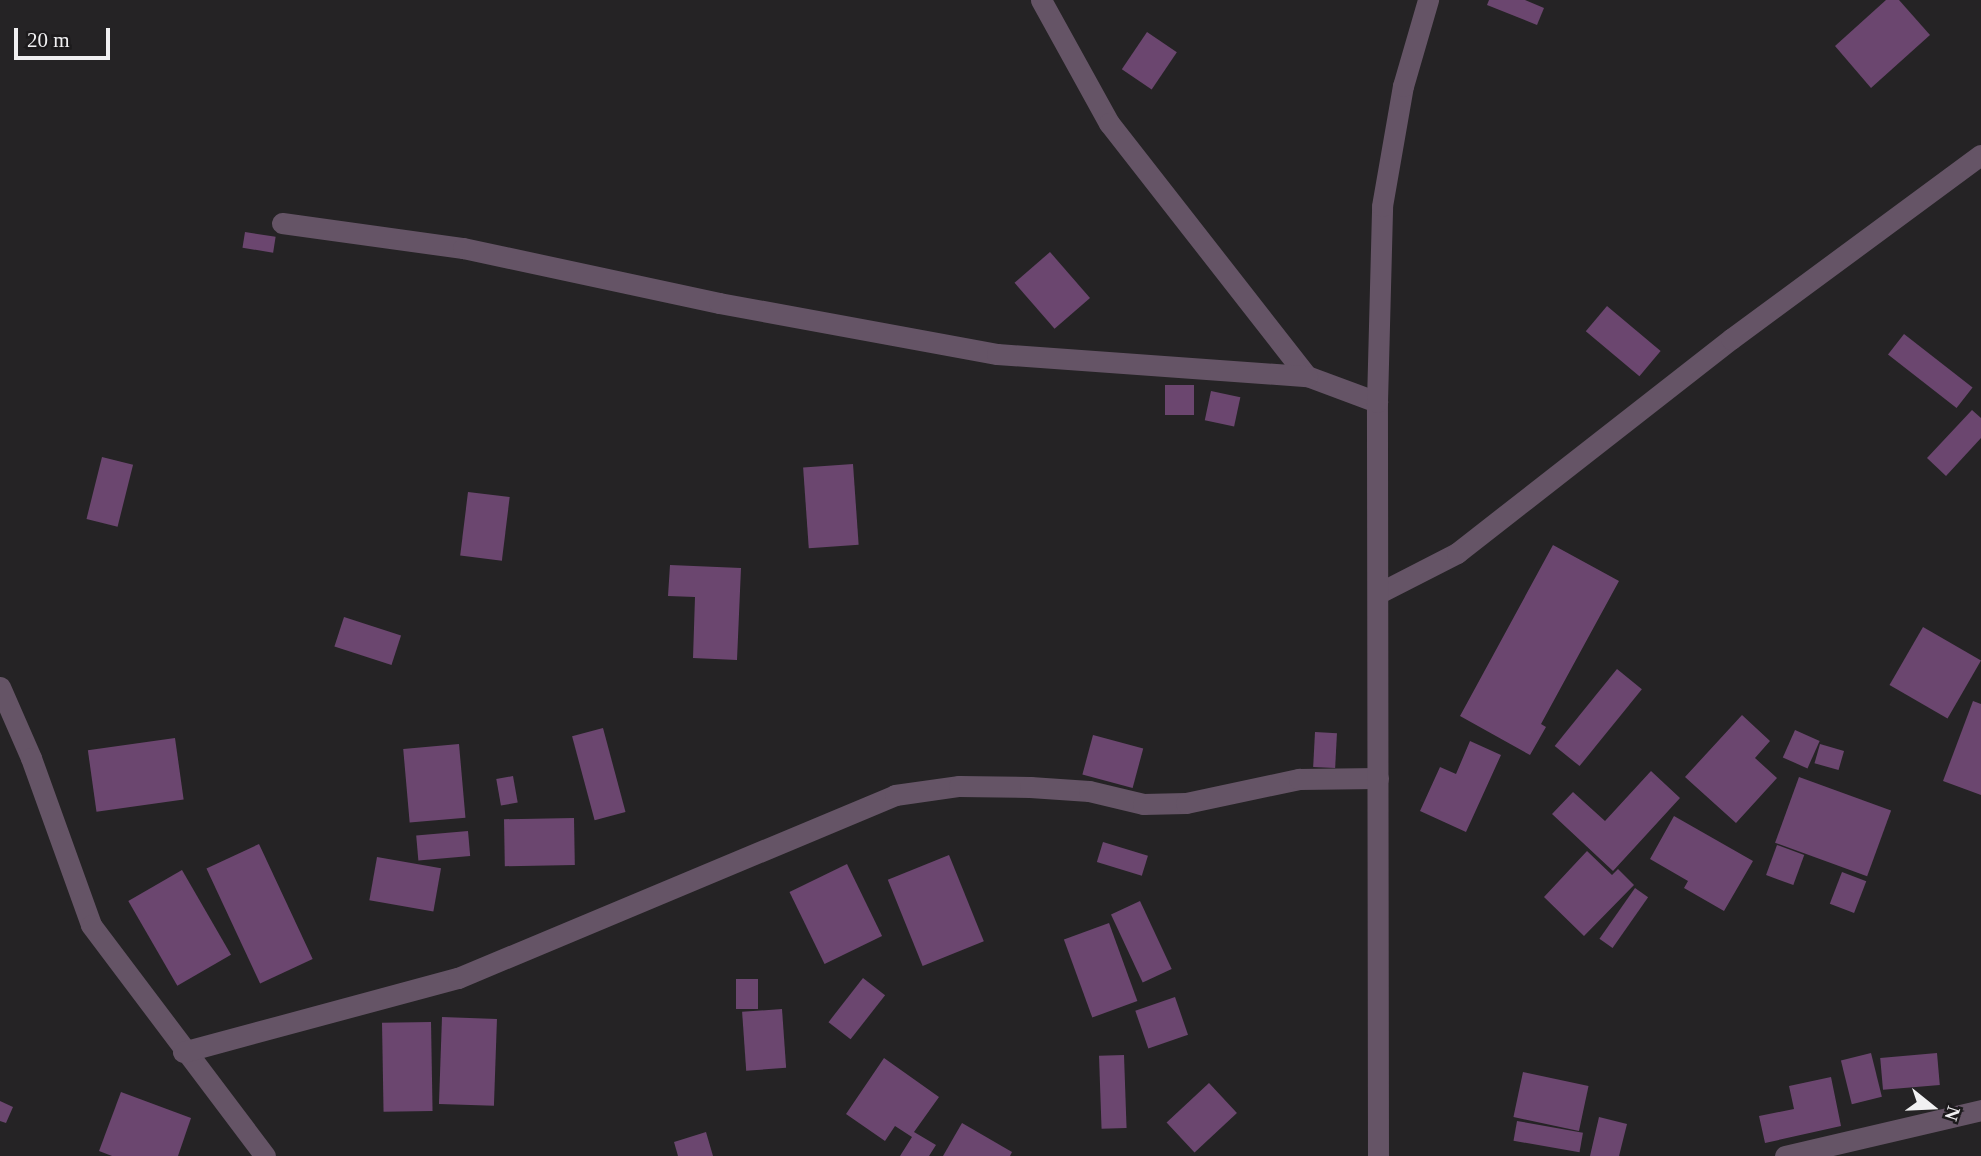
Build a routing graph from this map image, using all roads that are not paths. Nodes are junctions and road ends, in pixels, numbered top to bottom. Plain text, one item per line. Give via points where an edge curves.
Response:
1 (1041, 0) edge
2 (1428, 0) edge
3 (1981, 155) edge
4 (282, 223) dead end
5 (1307, 376) junction
6 (1377, 402) junction
7 (1379, 593) junction
8 (0, 687) edge
9 (1378, 778) junction
10 (183, 1052) junction
11 (1981, 1111) edge
12 (265, 1156) edge
13 (1378, 1156) edge
14 (1785, 1156) edge

1 - 5 street via 1109,122
2 - 6 street via 1403,86 1382,206
3 - 7 street via 1731,339 1457,554
4 - 5 street via 463,248 719,303 997,354
5 - 6 street
6 - 7 street
7 - 9 street
8 - 10 street via 31,758 91,925
9 - 10 street via 1299,779 1186,803 1143,804 1089,791 1030,786 960,786 895,795 458,978
9 - 13 street
10 - 12 street
11 - 14 street

